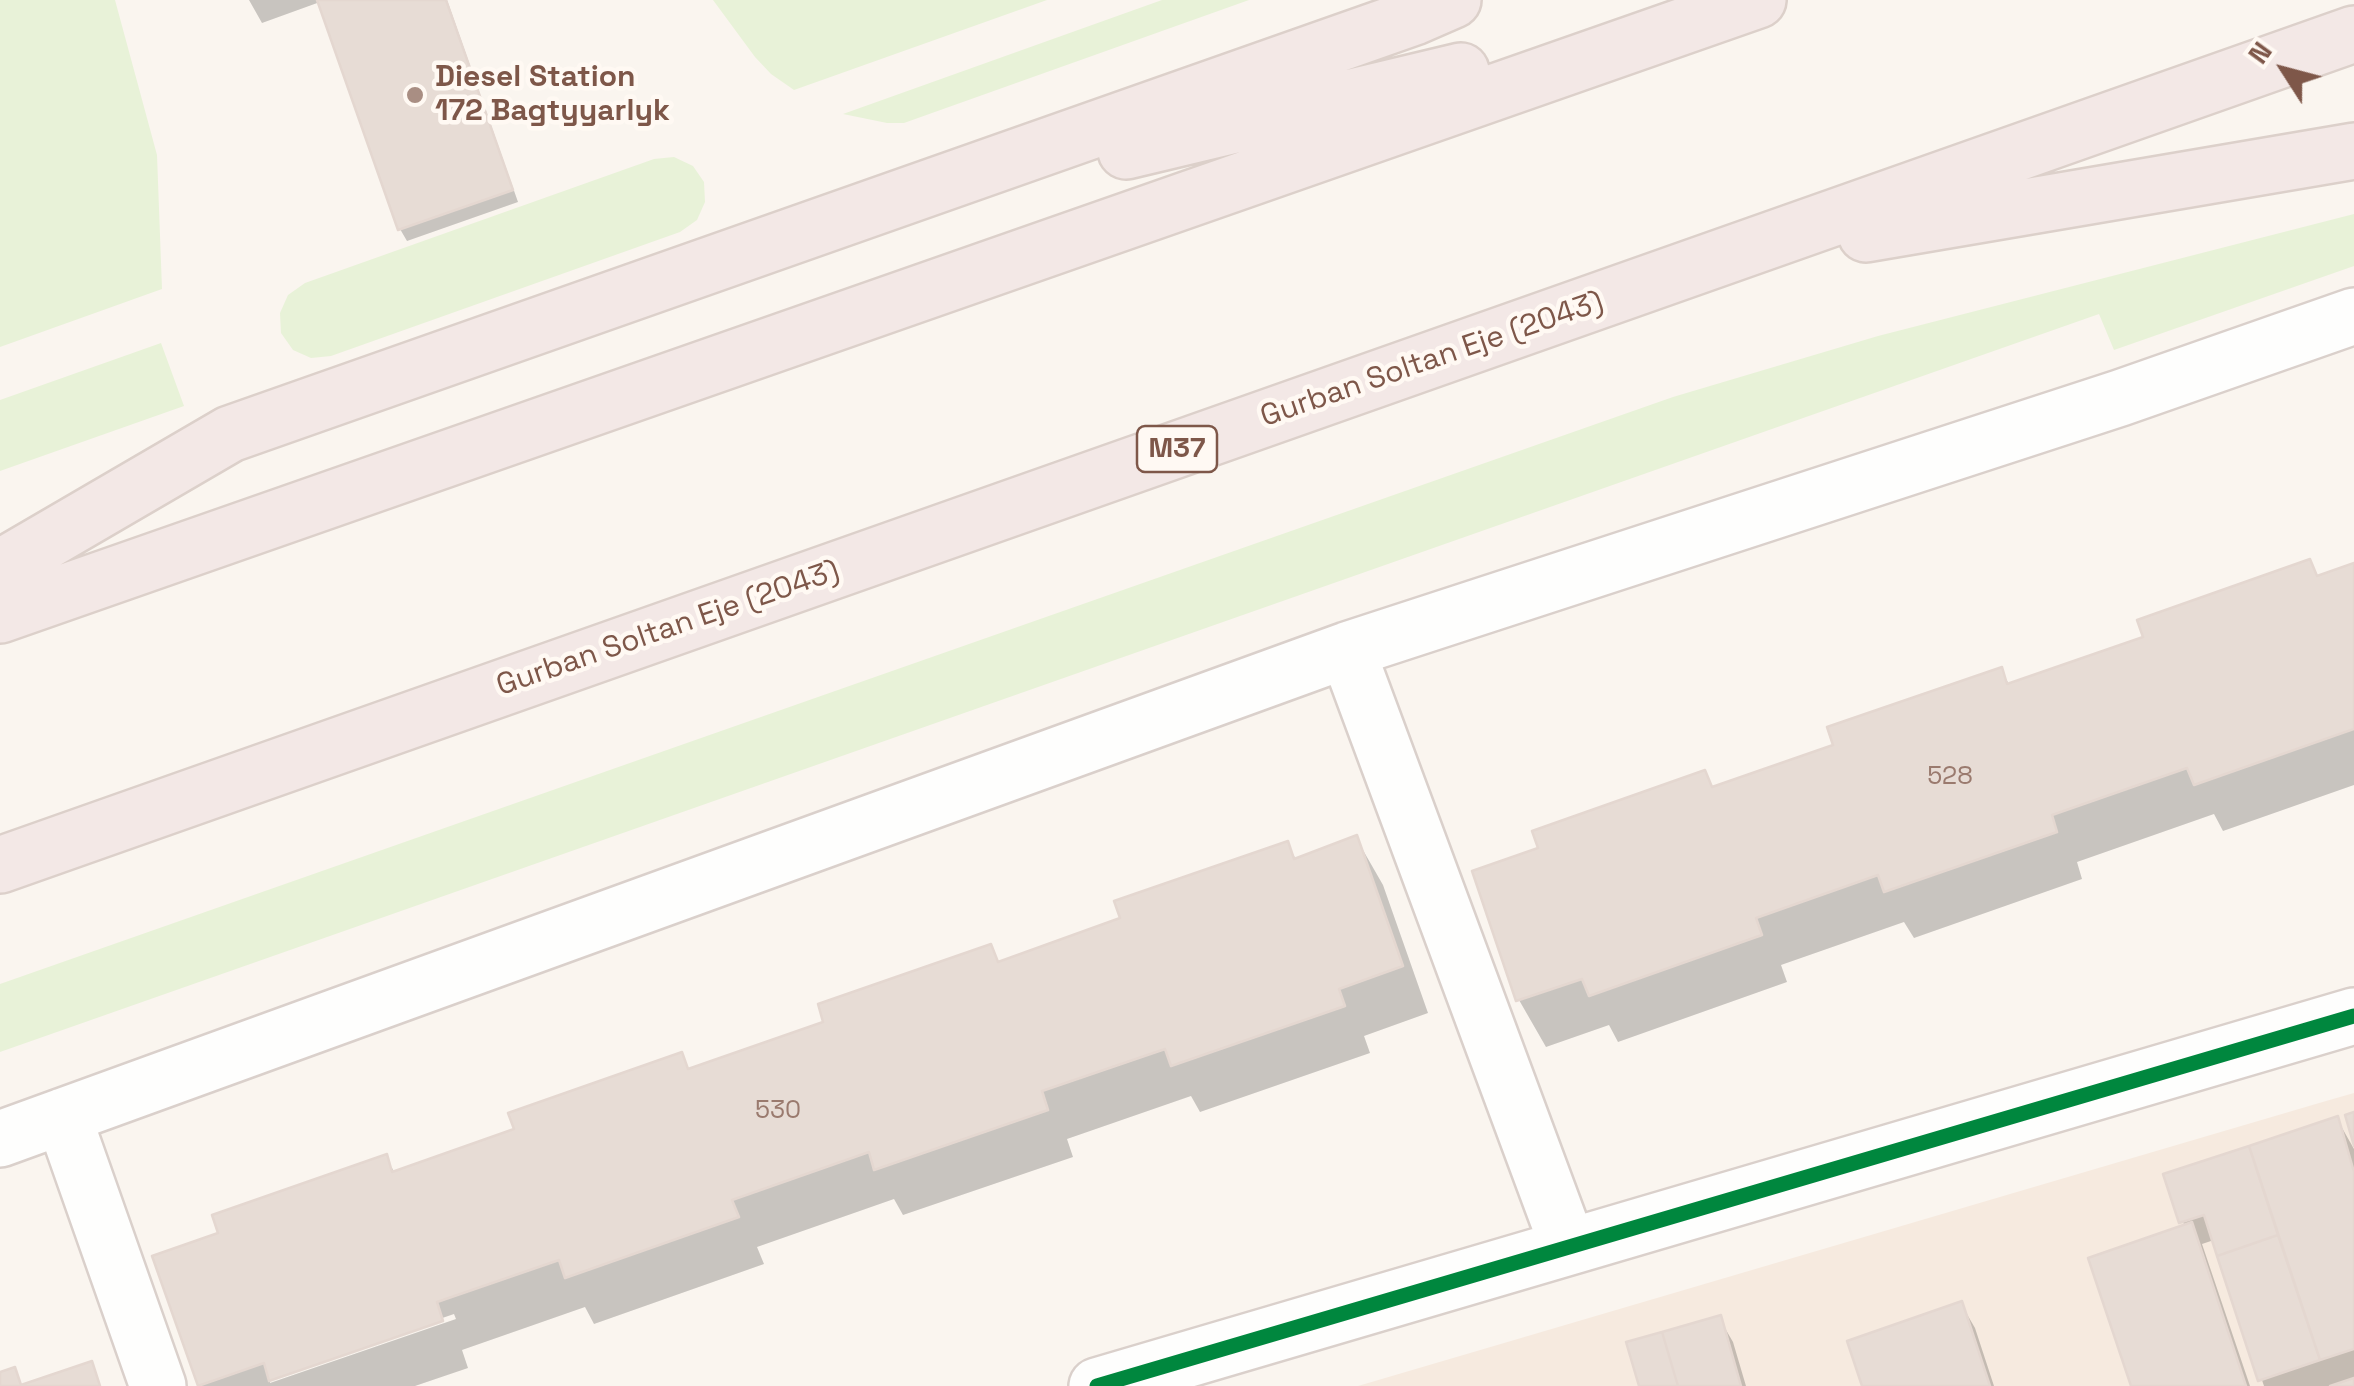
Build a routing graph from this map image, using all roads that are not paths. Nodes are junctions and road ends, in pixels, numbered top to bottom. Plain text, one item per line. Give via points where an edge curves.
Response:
1 (1453, 0) edge
2 (1755, 1) edge
3 (2354, 34) edge
4 (2354, 151) edge
5 (846, 217) junction
6 (1716, 259) junction
7 (2354, 316) edge
8 (0, 568) edge
9 (0, 614) edge
10 (1347, 650) junction
11 (0, 865) edge
12 (2354, 1016) edge
13 (63, 1116) junction
14 (0, 1138) edge
15 (1568, 1246) junction
16 (158, 1386) edge
17 (1096, 1386) edge

1 - 5 highway
2 - 5 highway
2 - 9 highway
3 - 6 highway, Gurban Soltan Eje (2043) / M37
4 - 6 highway
5 - 8 highway via 230,434
6 - 11 highway, Gurban Soltan Eje (2043) / M37
7 - 10 street
10 - 13 street
10 - 15 street
12 - 15 street
13 - 14 street
13 - 16 street
15 - 17 street

